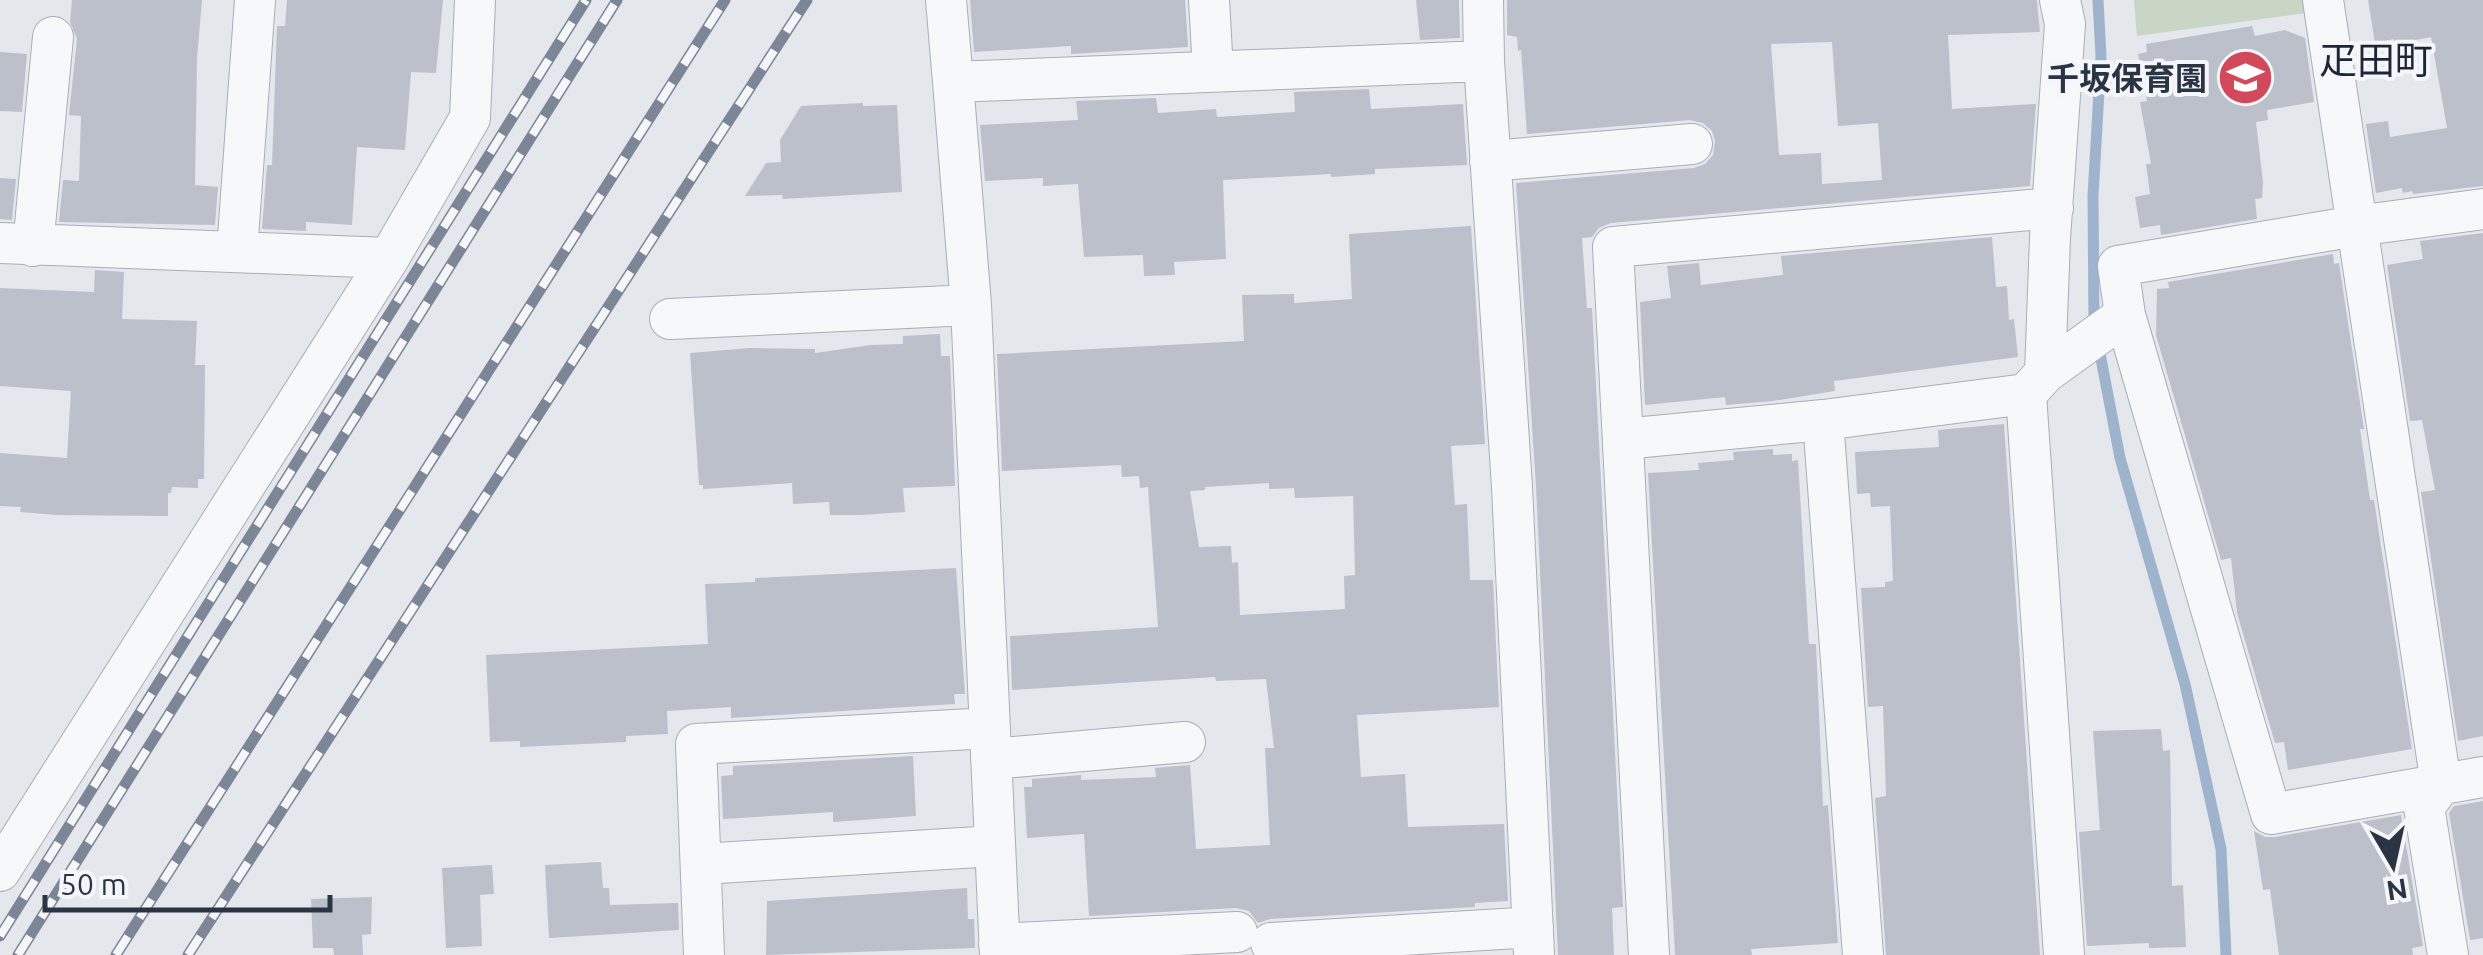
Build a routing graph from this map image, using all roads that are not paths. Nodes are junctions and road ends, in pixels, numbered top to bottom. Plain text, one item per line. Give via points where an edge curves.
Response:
1 (255, 0) edge
2 (475, 0) edge
3 (946, 0) edge
4 (1209, 0) edge
5 (1483, 0) edge
6 (2060, 0) edge
7 (2323, 0) edge
8 (53, 37) dead end
9 (1484, 61) junction
10 (1213, 72) junction
11 (953, 82) junction
12 (1692, 144) dead end
13 (1490, 161) junction
14 (2053, 208) junction
15 (2483, 209) edge
16 (2356, 226) junction
17 (17, 244) edge
18 (237, 252) junction
19 (389, 258) junction
20 (971, 305) junction
21 (670, 319) dead end
22 (2115, 323) junction
23 (2047, 374) junction
24 (1824, 420) junction
25 (1622, 440) junction
26 (1185, 742) dead end
27 (991, 744) junction
28 (2483, 777) edge
29 (2440, 784) junction
30 (18, 809) edge
31 (995, 846) junction
32 (701, 864) junction
33 (0, 872) edge
34 (1533, 941) edge
35 (1000, 950) edge
36 (704, 955) edge
37 (1649, 955) edge
38 (1863, 955) edge
39 (2064, 955) edge
40 (2448, 955) edge

1 - 18 street
2 - 19 street via 470,118
3 - 11 street
4 - 10 street
5 - 9 street
6 - 14 street via 2065,24
7 - 16 street
8 - 17 street
9 - 10 street
9 - 13 street
10 - 11 street
11 - 20 street
12 - 13 street
13 - 34 street
14 - 23 street
14 - 25 street via 1613,247
15 - 16 street
16 - 22 street via 2118,266
16 - 29 street
17 - 18 street
18 - 19 street
19 - 30 street
20 - 21 street
20 - 27 street
22 - 23 street
22 - 29 street via 2271,814
23 - 24 street
23 - 39 street
24 - 25 street
24 - 38 street
25 - 37 street
26 - 27 street
27 - 31 street
27 - 32 street via 696,744
28 - 29 street
29 - 40 street via 2424,807
30 - 33 street
31 - 32 street
31 - 35 street
32 - 36 street
34 - 35 street via 1254,937

